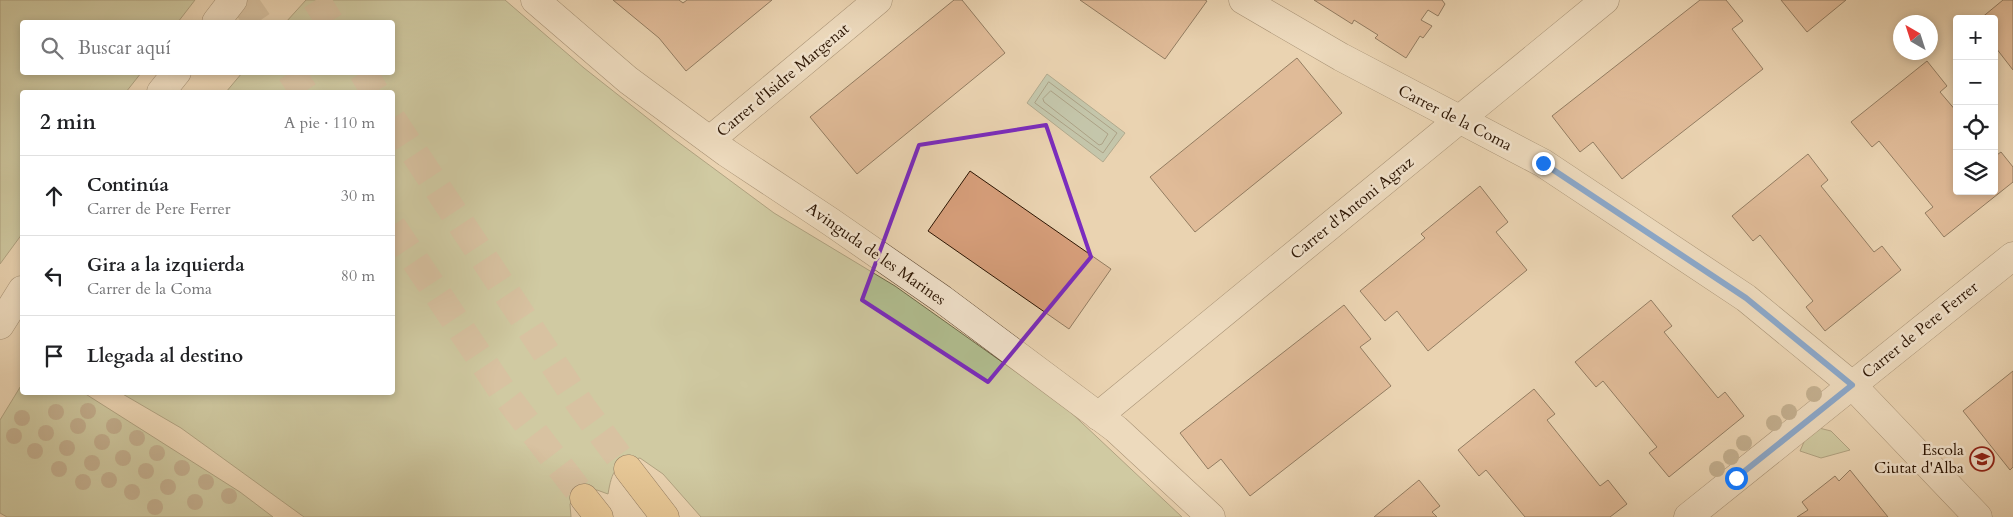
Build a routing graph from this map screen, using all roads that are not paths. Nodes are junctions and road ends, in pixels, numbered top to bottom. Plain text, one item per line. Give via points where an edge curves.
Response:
1 (233, 0) edge
2 (535, 0) edge
3 (878, 0) edge
4 (1243, 0) edge
5 (1605, 0) edge
6 (218, 20) edge
7 (175, 75) edge
8 (163, 90) edge
9 (1458, 120) junction
10 (710, 140) junction
11 (2013, 256) edge
12 (20, 293) edge
13 (0, 325) edge
14 (1852, 385) junction
15 (1098, 416) junction
16 (628, 469) tunnel mouth
17 (665, 517) edge
18 (1211, 517) edge
19 (1688, 517) edge
20 (1978, 517) edge

1 - 6 street
2 - 10 street, Avinguda de les Marines via 628,80
3 - 10 street, Carrer d'Isidre Margenat
4 - 9 street, Carrer de la Coma via 1341,58
5 - 9 street, Carrer d'Antoni Agraz
7 - 8 street
9 - 14 street, Carrer de la Coma via 1543,163 1746,298
9 - 15 street, Carrer d'Antoni Agraz
10 - 15 street, Avinguda de les Marines via 934,294
11 - 14 street, Carrer de Pere Ferrer
12 - 13 street
14 - 19 street, Carrer de Pere Ferrer
14 - 20 street, Carrer de la Coma
15 - 18 street, Avinguda de les Marines
16 - 17 highway

